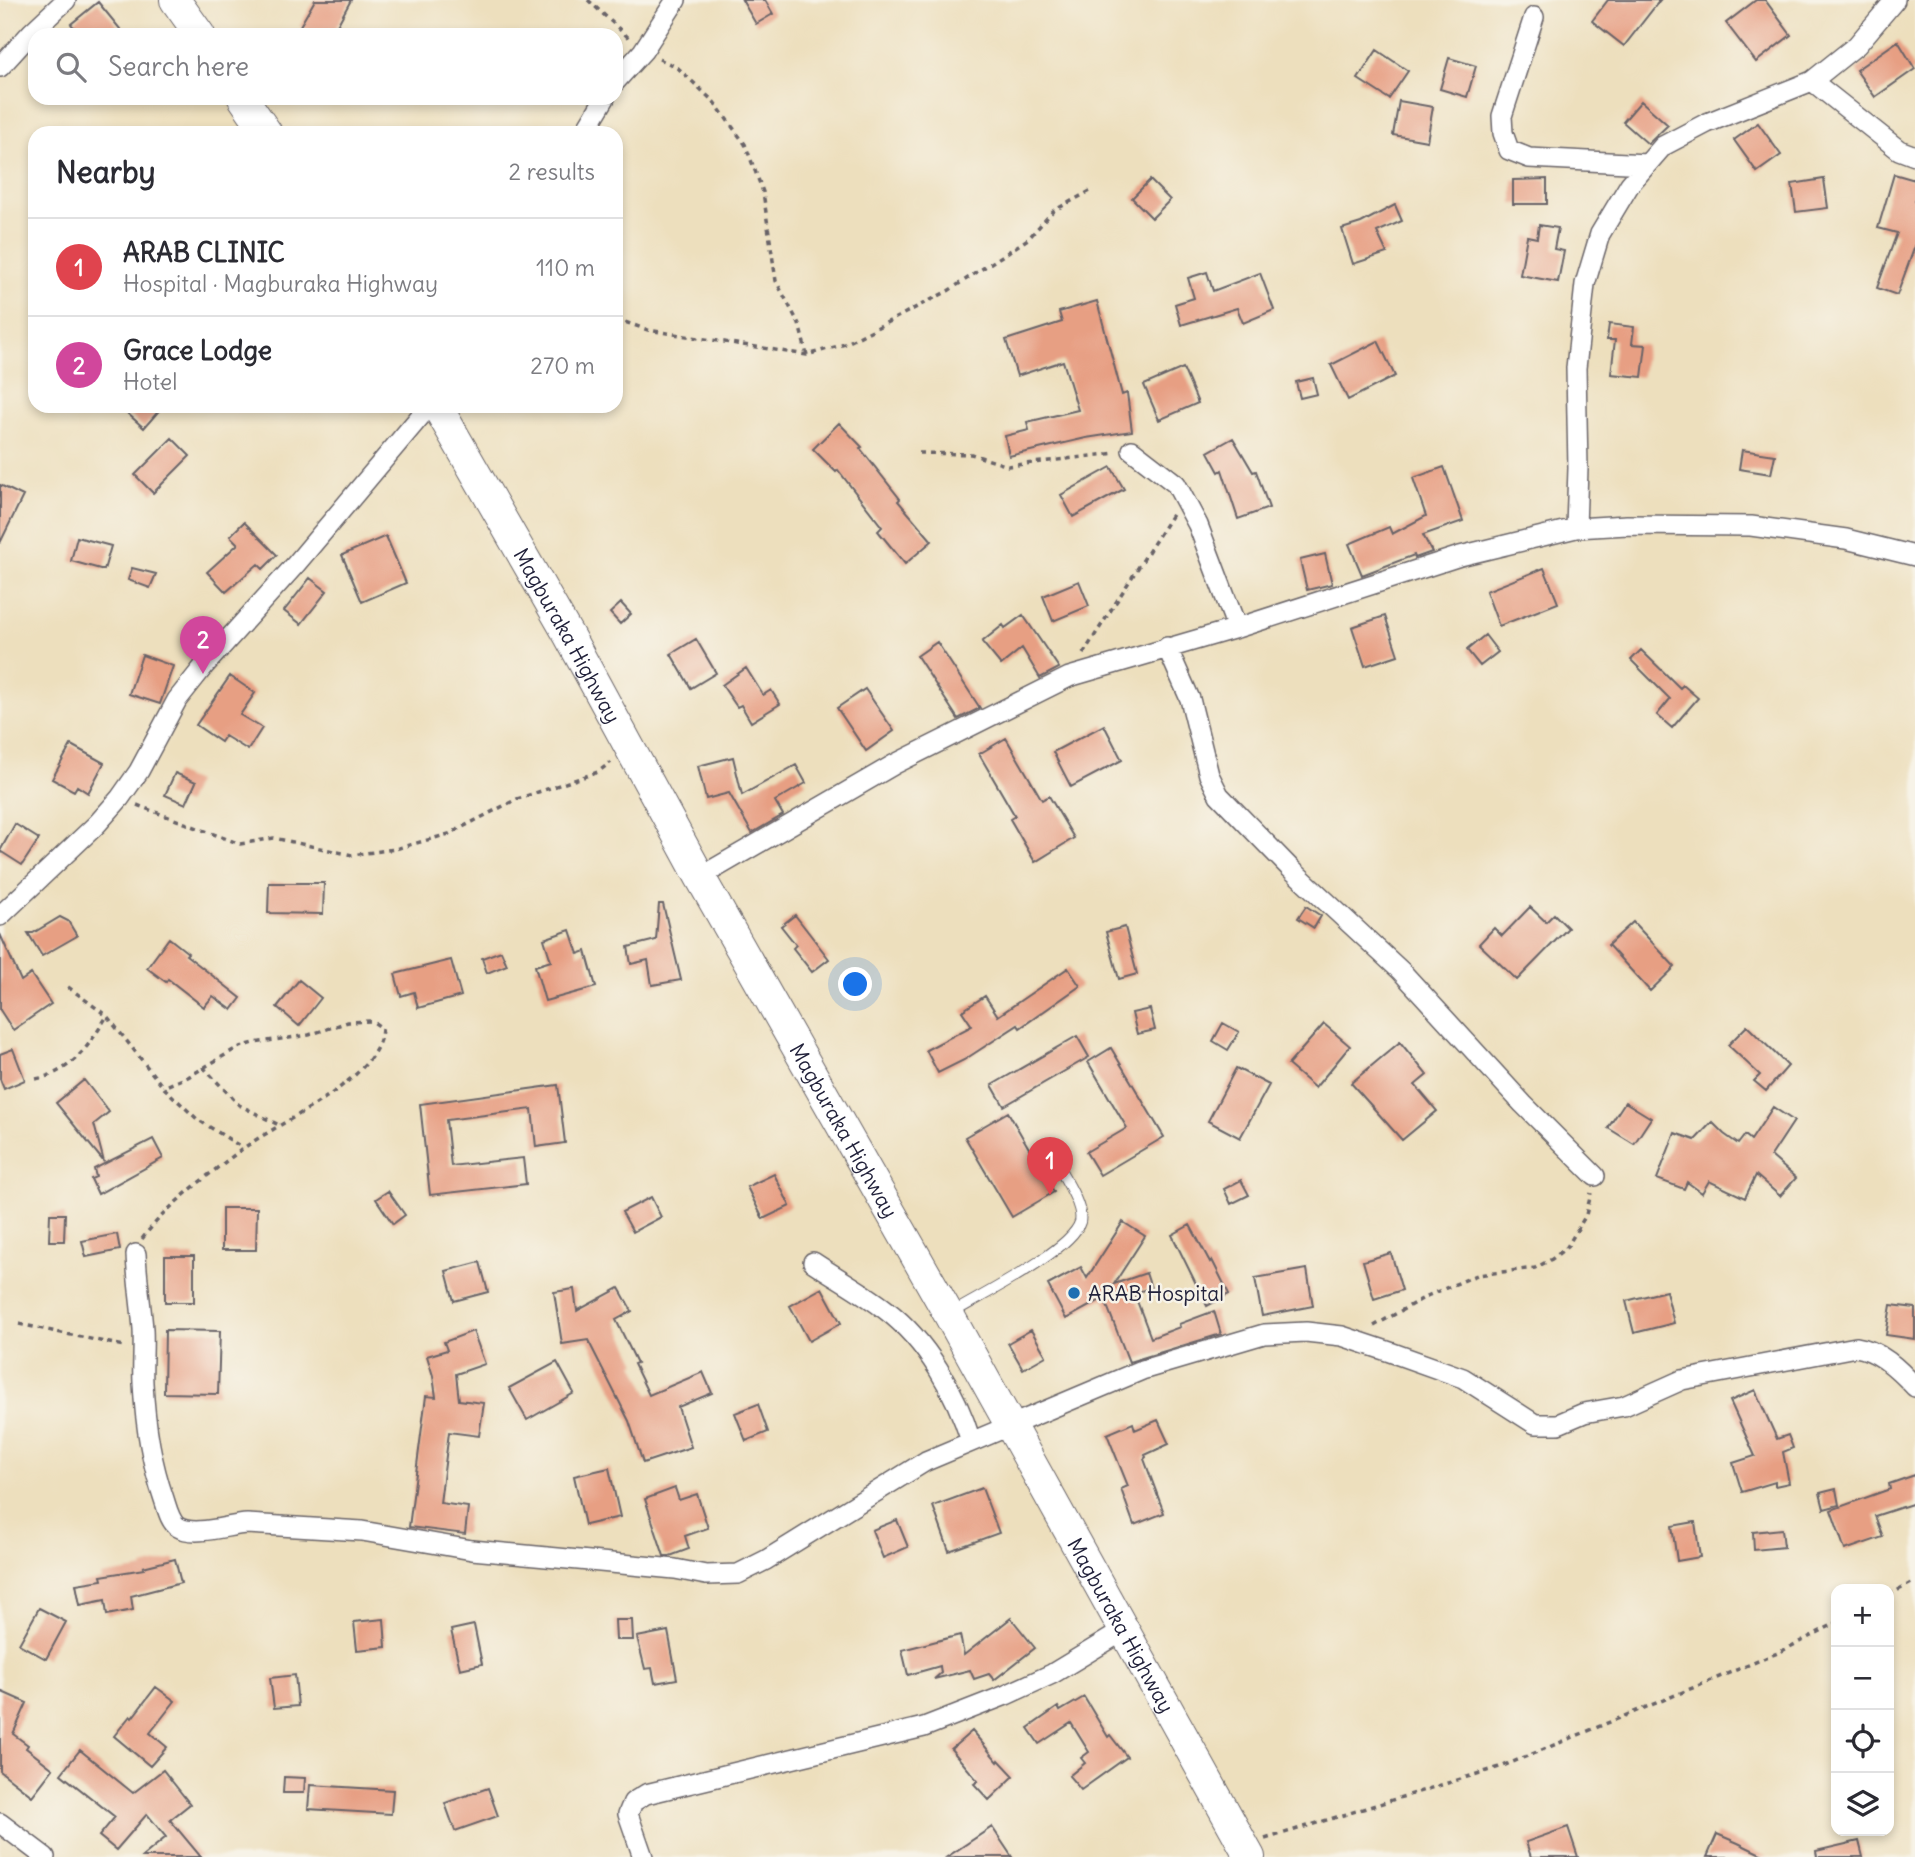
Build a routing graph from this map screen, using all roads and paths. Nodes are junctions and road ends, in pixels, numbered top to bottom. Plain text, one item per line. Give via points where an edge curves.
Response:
1 (66, 0) edge
2 (175, 0) edge
3 (588, 0) edge
4 (676, 0) edge
5 (1895, 0) edge
6 (1534, 17) dead end
7 (36, 28) edge
8 (195, 28) edge
9 (618, 28) edge
10 (623, 32) edge
11 (28, 36) edge
12 (643, 51) junction
13 (0, 67) edge
14 (623, 73) edge
15 (1812, 82) junction
16 (248, 105) edge
17 (601, 105) edge
18 (262, 126) edge
19 (588, 126) edge
20 (1915, 156) edge
21 (1647, 164) junction
22 (1092, 190) dead end
23 (623, 321) edge
24 (807, 355) junction
25 (423, 413) edge
26 (441, 413) edge
27 (1132, 450) joint
28 (919, 453) dead end
29 (1183, 496) junction
30 (1576, 528) junction
31 (1915, 556) edge
32 (1237, 628) junction
33 (1167, 647) junction
34 (1069, 677) junction
35 (629, 747) junction
36 (120, 798) junction
37 (700, 877) junction
38 (0, 916) edge
39 (68, 988) dead end
40 (107, 1016) junction
41 (202, 1066) junction
42 (36, 1079) dead end
43 (163, 1087) junction
44 (281, 1126) junction
45 (243, 1148) junction
46 (1053, 1157) dead end
47 (1595, 1176) joint
48 (136, 1254) joint
49 (813, 1262) dead end
50 (949, 1315) junction
51 (19, 1324) dead end
52 (1342, 1336) junction
53 (143, 1350) junction
54 (1915, 1387) edge
55 (1009, 1424) junction
56 (971, 1441) junction
57 (1915, 1581) edge
58 (1894, 1592) edge
59 (1831, 1626) edge
60 (1123, 1631) junction
61 (0, 1823) edge
62 (1246, 1851) edge
63 (45, 1857) edge
64 (643, 1857) edge

1 - 7 street
2 - 8 main road
3 - 9 path
4 - 12 street
5 - 15 street via 1857,45
6 - 21 street via 1502,116 1509,150 1529,158
10 - 12 path
11 - 13 street
12 - 14 street
12 - 24 path via 677,68 714,102 745,144 763,192 776,281 799,324
15 - 20 street via 1899,150
15 - 21 street via 1707,122 1663,146
16 - 18 main road
17 - 19 street
21 - 30 street via 1600,234 1585,284 1576,368
22 - 24 path via 1053,211 1028,239 948,290 845,344
23 - 24 path via 648,330
25 - 36 street via 177,700
26 - 35 main road, Magburaka Highway
27 - 28 path via 1008,466 971,454
27 - 29 street via 1176,484
29 - 32 street
29 - 34 path
30 - 31 street via 1751,526 1846,539
30 - 32 street via 1460,556
32 - 33 street
33 - 34 street
33 - 47 street via 1189,699 1209,775 1220,795 1290,868 1401,971 1522,1104
34 - 37 street via 895,764
35 - 36 path via 598,772 517,799 449,834 352,855 274,838 240,844
35 - 37 main road, Magburaka Highway
36 - 38 street
37 - 50 main road, Magburaka Highway
39 - 40 path
40 - 42 path via 88,1048 74,1061 51,1076
40 - 43 path
41 - 43 path
41 - 44 path via 239,1105
41 - 44 path via 237,1048 309,1035 348,1022 372,1021 382,1028 382,1040 363,1069
43 - 45 path via 197,1119
44 - 45 path
45 - 48 path via 165,1212 142,1237
46 - 50 lane via 1080,1207 1080,1221 1072,1235
47 - 52 path via 1586,1215 1567,1247 1552,1259 1535,1268 1478,1275 1427,1296 1379,1325
48 - 53 street
49 - 56 street via 885,1309 918,1341 962,1410
50 - 55 main road, Magburaka Highway
51 - 53 path
52 - 54 street via 1463,1378 1535,1424 1558,1424 1584,1413 1623,1406 1682,1380 1856,1347 1870,1349
52 - 55 street via 1264,1334 1142,1370
53 - 56 street via 150,1454 176,1526 202,1532 247,1524 362,1531 472,1550 738,1574 926,1461
55 - 56 street
55 - 60 main road, Magburaka Highway
57 - 58 path
59 - 62 path via 1780,1652 1503,1766
60 - 62 main road, Magburaka Highway
60 - 64 street via 1052,1674 924,1727 646,1794 633,1802 628,1814
61 - 63 street

